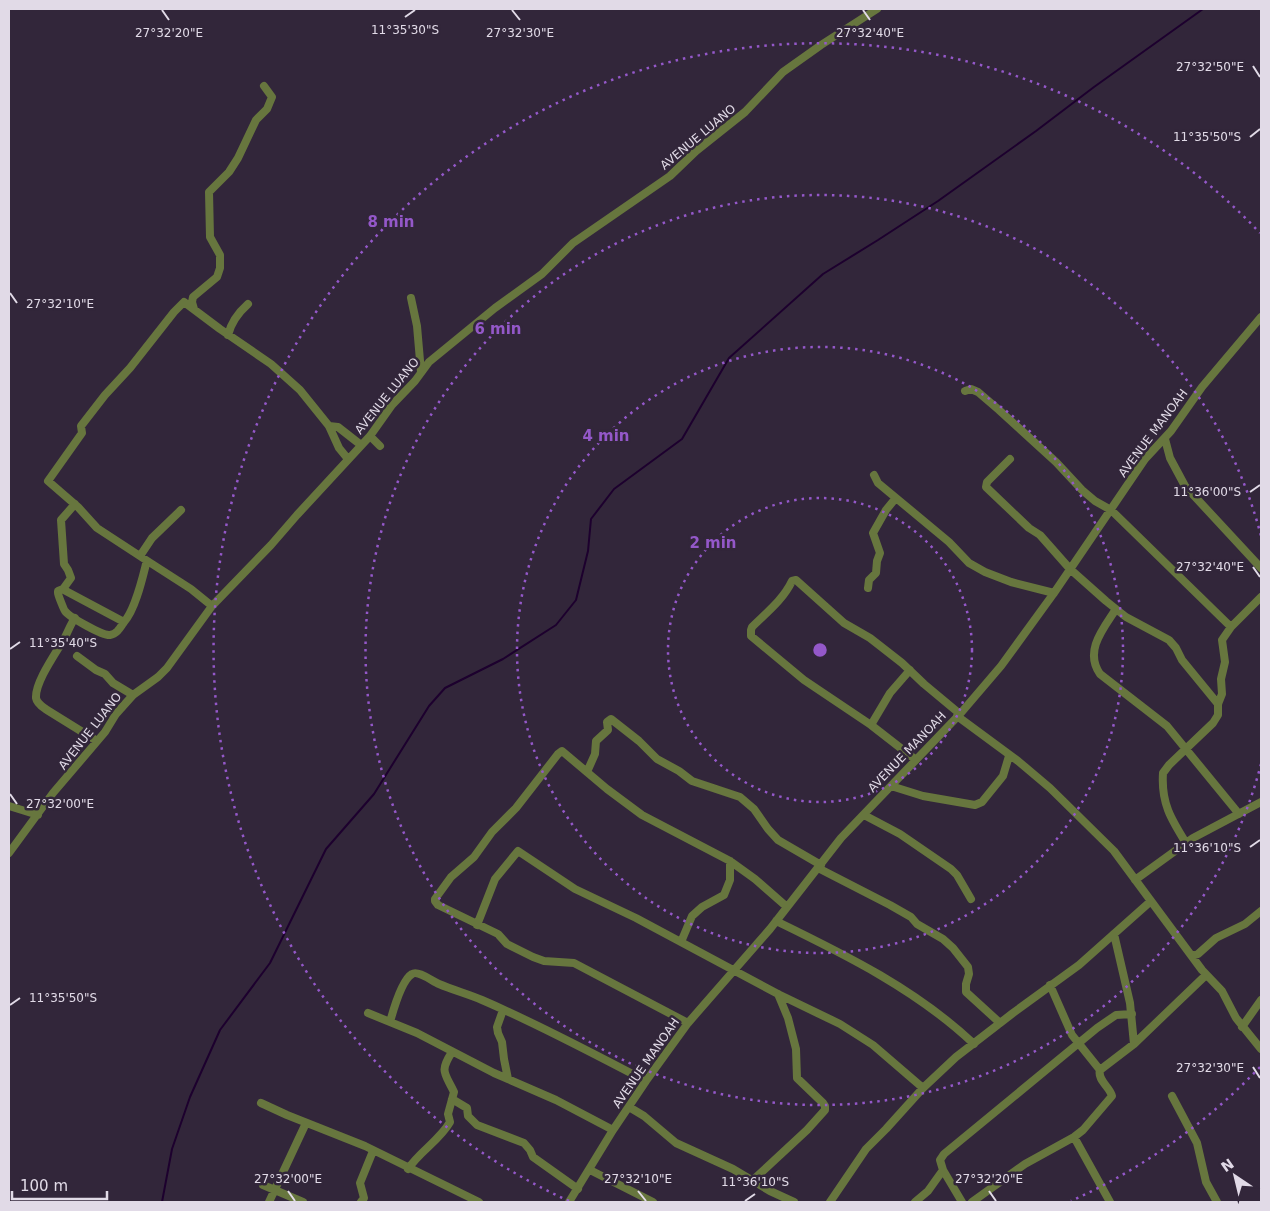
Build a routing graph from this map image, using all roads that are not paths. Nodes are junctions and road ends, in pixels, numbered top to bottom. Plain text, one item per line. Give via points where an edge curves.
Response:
1 (877, 9) edge
2 (264, 86) dead end
3 (411, 298) dead end
4 (248, 304) dead end
5 (194, 309) junction
6 (1261, 317) edge
7 (1255, 324) junction
8 (1261, 331) edge
9 (228, 335) junction
10 (421, 372) junction
11 (965, 390) dead end
12 (329, 426) junction
13 (370, 436) junction
14 (1164, 439) junction
15 (361, 444) junction
16 (380, 446) dead end
17 (348, 459) junction
18 (1010, 459) dead end
19 (874, 475) dead end
20 (895, 499) junction
21 (75, 504) junction
22 (181, 510) dead end
23 (1111, 510) junction
24 (140, 556) junction
25 (150, 562) junction
26 (1261, 568) edge
27 (1070, 569) junction
28 (868, 588) dead end
29 (63, 589) junction
30 (1054, 593) junction
31 (1261, 597) edge
32 (212, 606) junction
33 (1116, 609) junction
34 (75, 618) junction
35 (124, 622) junction
36 (1231, 627) junction
37 (77, 656) dead end
38 (910, 670) junction
39 (133, 695) junction
40 (1218, 704) junction
41 (959, 715) junction
42 (871, 724) junction
43 (97, 741) junction
44 (1186, 750) junction
45 (1009, 756) junction
46 (916, 760) junction
47 (587, 772) junction
48 (891, 786) junction
49 (1261, 802) edge
50 (9, 806) edge
51 (1239, 814) junction
52 (38, 815) junction
53 (864, 815) junction
54 (1186, 843) junction
55 (9, 853) edge
56 (730, 862) junction
57 (820, 866) junction
58 (1135, 880) junction
59 (971, 899) dead end
60 (1151, 901) junction
61 (788, 907) junction
62 (1261, 911) edge
63 (776, 921) junction
64 (477, 925) junction
65 (1114, 934) junction
66 (681, 942) junction
67 (1192, 956) junction
68 (735, 970) junction
69 (1206, 975) junction
70 (1050, 985) junction
71 (778, 994) junction
72 (1261, 1000) edge
73 (503, 1010) junction
74 (368, 1014) dead end
75 (1132, 1014) junction
76 (390, 1022) junction
77 (688, 1023) junction
78 (1000, 1023) junction
79 (1242, 1027) junction
80 (974, 1044) junction
81 (1077, 1044) junction
82 (1134, 1044) junction
83 (1261, 1049) edge
84 (452, 1052) junction
85 (1100, 1070) junction
86 (508, 1079) junction
87 (646, 1081) junction
88 (923, 1088) junction
89 (1172, 1096) dead end
90 (452, 1100) junction
91 (260, 1103) dead end
92 (629, 1107) junction
93 (306, 1123) junction
94 (613, 1130) junction
95 (1074, 1137) junction
96 (373, 1151) junction
97 (408, 1169) junction
98 (590, 1170) junction
99 (943, 1170) junction
100 (752, 1181) junction
101 (263, 1185) dead end
102 (578, 1189) junction
103 (275, 1190) junction
104 (269, 1202) edge
105 (303, 1202) edge
106 (361, 1202) edge
107 (478, 1202) edge
108 (569, 1202) edge
109 (653, 1202) edge
110 (794, 1202) edge
111 (830, 1202) edge
112 (915, 1202) edge
113 (962, 1202) edge
114 (972, 1202) edge
115 (1110, 1202) edge
116 (1216, 1202) edge

1 - 10 street, AVENUE LUANO via 783,72 750,107 670,176 573,243 542,274 433,358
2 - 5 street via 272,97 267,109 256,120 229,172 209,192 210,237 220,256 220,268 217,277 193,297
3 - 10 street via 416,316
4 - 9 street via 240,310
5 - 9 street
5 - 21 street via 184,302 178,306 81,426 82,433 48,481
6 - 7 street, AVENUE MANOAH
7 - 8 street
7 - 14 street, AVENUE MANOAH
9 - 12 street via 278,370 308,398
10 - 13 street, AVENUE LUANO
11 - 23 street via 978,392 1056,462 1082,490
12 - 15 street via 338,427
12 - 17 street
13 - 15 street, AVENUE LUANO
13 - 16 street
14 - 23 street, AVENUE MANOAH via 1145,459
14 - 26 street via 1185,486
15 - 17 street, AVENUE LUANO
17 - 32 street, AVENUE LUANO
18 - 27 street via 986,487 1040,535
19 - 20 street
20 - 28 street via 873,533 880,553 876,573
20 - 30 street via 974,566 1010,582
21 - 24 street via 97,528
21 - 29 street via 61,520 64,564 70,578
22 - 24 street via 152,538
23 - 27 street, AVENUE MANOAH
23 - 36 street
24 - 25 street
25 - 32 street
25 - 35 street via 146,564
27 - 30 street, AVENUE MANOAH
27 - 33 street
29 - 34 street via 58,592 59,598 66,612
29 - 35 street
30 - 41 street, AVENUE MANOAH via 1001,666
31 - 36 street
32 - 39 street, AVENUE LUANO via 167,668
33 - 40 street via 1169,640
33 - 44 street via 1099,636 1094,664 1100,674 1167,726
34 - 35 street via 103,635 114,634
34 - 43 street via 52,656 38,685 36,698 47,710
36 - 40 street via 1222,640 1225,662
37 - 39 street
38 - 41 street
38 - 42 street via 890,693
38 - 42 street via 844,623 794,580 752,627 750,632 754,640 804,680
39 - 43 street, AVENUE LUANO
40 - 44 street via 1215,720
41 - 45 street
41 - 46 street, AVENUE MANOAH
42 - 46 street
43 - 52 street, AVENUE LUANO
44 - 51 street
44 - 54 street via 1165,769 1162,782 1166,808
45 - 48 street via 1003,776 982,802 975,805 923,796
45 - 58 street via 1050,788 1094,831 1114,851
46 - 48 street, AVENUE MANOAH
47 - 56 street via 642,815
47 - 57 street via 596,742 608,730 610,719 657,759 692,781 740,798 754,809 778,840
47 - 64 street via 560,752 474,857 446,882 435,901
48 - 53 street, AVENUE MANOAH
49 - 51 street
50 - 52 street
51 - 54 street
52 - 55 street, AVENUE LUANO
53 - 57 street, AVENUE MANOAH
53 - 59 street via 900,834 951,870
54 - 58 street
56 - 61 street
56 - 66 street via 730,880 724,895 692,916
57 - 61 street, AVENUE MANOAH
57 - 78 street via 942,938 968,967 966,992
58 - 60 street
60 - 65 street
60 - 67 street
61 - 63 street, AVENUE MANOAH
62 - 67 street
63 - 68 street, AVENUE MANOAH
63 - 80 street via 883,976 948,1021
64 - 66 street via 495,879 518,851 575,889
64 - 77 street via 498,934 507,944 533,957 574,964
65 - 70 street
65 - 75 street
66 - 68 street
67 - 69 street
68 - 71 street
68 - 77 street, AVENUE MANOAH
69 - 79 street via 1222,992
69 - 82 street
70 - 78 street
70 - 81 street
71 - 88 street via 873,1044
71 - 100 street via 796,1049 797,1078 823,1103 825,1110
72 - 79 street
73 - 76 street via 412,973 402,988
73 - 86 street via 497,1027
73 - 87 street
74 - 76 street
75 - 81 street via 1111,1018
75 - 82 street
76 - 84 street
77 - 87 street, AVENUE MANOAH
78 - 80 street
79 - 83 street
80 - 88 street
81 - 85 street
81 - 99 street via 944,1154 940,1160
82 - 85 street
84 - 86 street
84 - 90 street via 444,1073 454,1092
85 - 95 street via 1100,1076 1112,1096
86 - 94 street
87 - 92 street, AVENUE MANOAH
88 - 111 street via 866,1149
89 - 116 street via 1197,1143 1206,1182
90 - 97 street via 446,1129
90 - 102 street via 467,1108 468,1116 477,1125 524,1143 533,1157
91 - 93 street
92 - 94 street, AVENUE MANOAH
92 - 100 street via 676,1143
93 - 96 street
93 - 103 street
94 - 98 street, AVENUE MANOAH
95 - 114 street via 1025,1164
95 - 115 street
96 - 97 street
96 - 106 street via 360,1183 364,1198
97 - 107 street
98 - 102 street, AVENUE MANOAH
98 - 109 street
99 - 112 street via 928,1191
99 - 113 street
100 - 110 street
101 - 103 street
102 - 108 street, AVENUE MANOAH
103 - 104 street
103 - 105 street

